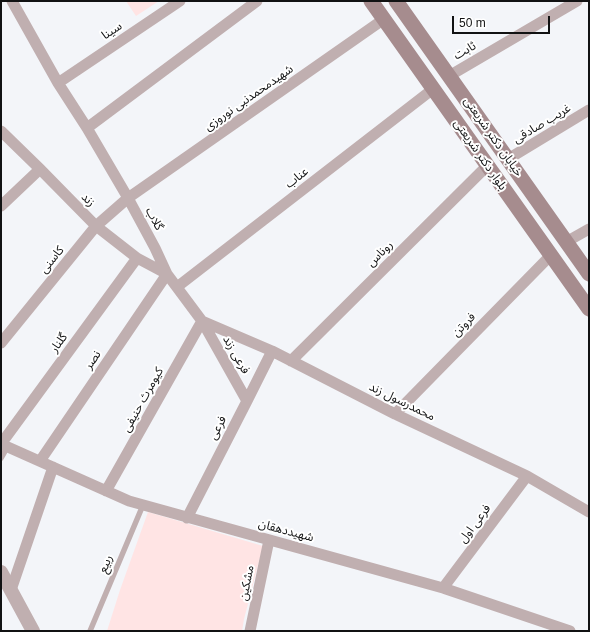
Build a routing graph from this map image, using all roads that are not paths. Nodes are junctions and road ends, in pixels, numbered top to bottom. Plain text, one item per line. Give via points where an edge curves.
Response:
1 (12, 1) edge
2 (180, 1) edge
3 (257, 1) edge
4 (371, 1) edge
5 (396, 1) edge
6 (578, 1) edge
7 (384, 19) junction
8 (437, 59) junction
9 (420, 71) junction
10 (449, 76) junction
11 (58, 83) junction
12 (433, 89) junction
13 (589, 110) edge
14 (87, 128) junction
15 (1, 131) edge
16 (508, 159) junction
17 (487, 166) junction
18 (40, 169) junction
19 (128, 198) junction
20 (1, 206) edge
21 (96, 226) junction
22 (589, 228) edge
23 (566, 242) junction
24 (551, 255) junction
25 (137, 258) junction
26 (167, 274) junction
27 (589, 274) edge
28 (177, 287) junction
29 (589, 309) edge
30 (202, 321) junction
31 (1, 343) edge
32 (272, 351) junction
33 (291, 361) junction
34 (247, 401) junction
35 (395, 414) junction
36 (3, 445) edge
37 (1, 458) edge
38 (40, 461) junction
39 (53, 467) junction
40 (527, 476) junction
41 (106, 491) junction
42 (142, 505) junction
43 (589, 512) edge
44 (187, 518) junction
45 (268, 540) junction
46 (1, 572) edge
47 (443, 588) junction
48 (11, 590) junction
49 (33, 631) edge
50 (90, 631) edge
51 (250, 631) edge
52 (570, 631) edge

1 - 11 street, گلاب
2 - 11 street, سینا
3 - 14 street
4 - 7 main road, بلوار دکتر شریعتی
5 - 8 main road, خیابان دکتر شریعتی
6 - 10 street, ثابت
7 - 9 main road, بلوار دکتر شریعتی
7 - 19 street, شهیدمحمدنبی نوروزی
8 - 9 main road
8 - 10 main road, خیابان دکتر شریعتی
9 - 12 main road, بلوار دکتر شریعتی
10 - 16 main road, خیابان دکتر شریعتی
11 - 14 street, گلاب
12 - 17 main road, بلوار دکتر شریعتی
12 - 28 street, عناب
13 - 16 street, غریب صادقی
14 - 19 street, گلاب
15 - 18 street, زند
16 - 23 main road, خیابان دکتر شریعتی
17 - 24 main road, بلوار دکتر شریعتی
17 - 33 street, روناس
18 - 20 street
18 - 21 street, زند
19 - 21 street, کاسنی
19 - 26 street, گلاب
21 - 25 street, زند
21 - 31 street, کاسنی
22 - 23 street
23 - 27 main road, خیابان دکتر شریعتی
24 - 29 main road, بلوار دکتر شریعتی
24 - 35 street, فروتن
25 - 26 street, زند
25 - 36 street, گلنار
26 - 28 street, گلاب
26 - 38 street, نصر
28 - 30 street, گلاب
30 - 32 street, محمدرسول زند
30 - 34 street, فرعی زند
30 - 41 street, کیومرث حنیفی
32 - 33 street, محمدرسول زند
32 - 34 street, فرعی
33 - 35 street, محمدرسول زند
34 - 44 street, فرعی
35 - 40 street, محمدرسول زند
36 - 37 lane, گلنار
36 - 38 street, شهیددهقان
38 - 39 street, شهیددهقان
39 - 41 street, شهیددهقان
39 - 48 street
40 - 43 street, محمدرسول زند
40 - 47 street, فرعی اول
41 - 42 street, شهیددهقان
42 - 44 street, شهیددهقان
42 - 50 lane, ربیع
44 - 45 street, شهیددهقان
45 - 47 street, شهیددهقان
45 - 51 street, مشکین
46 - 48 street
47 - 52 street, شهیددهقان
48 - 49 street

